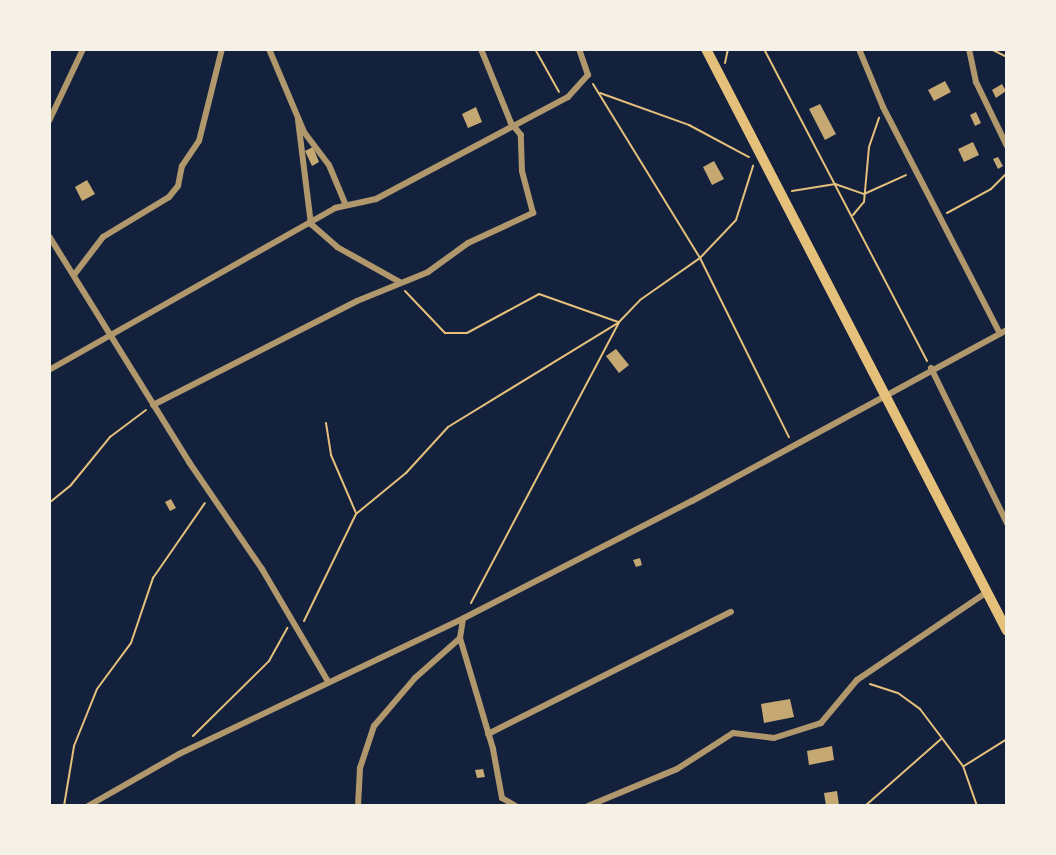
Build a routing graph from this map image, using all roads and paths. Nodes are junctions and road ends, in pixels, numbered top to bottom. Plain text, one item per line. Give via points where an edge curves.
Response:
1 (83, 49) edge
2 (269, 49) edge
3 (481, 49) edge
4 (535, 49) edge
5 (579, 49) edge
6 (706, 49) edge
7 (764, 49) edge
8 (859, 49) edge
9 (969, 49) edge
10 (991, 49) edge
11 (223, 50) edge
12 (1007, 57) edge
13 (588, 75) junction
14 (599, 93) junction
15 (561, 100) junction
16 (883, 107) junction
17 (298, 120) junction
18 (49, 121) edge
19 (511, 123) junction
20 (1007, 146) edge
21 (917, 170) junction
22 (1007, 173) edge
23 (835, 184) junction
24 (781, 194) junction
25 (864, 194) junction
26 (345, 203) junction
27 (852, 216) junction
28 (942, 216) junction
29 (311, 223) junction
30 (49, 236) edge
31 (700, 258) junction
32 (74, 275) junction
33 (400, 282) junction
34 (619, 322) junction
35 (1003, 332) edge
36 (109, 335) junction
37 (931, 368) junction
38 (49, 370) edge
39 (885, 392) junction
40 (153, 405) junction
41 (326, 423) dead end
42 (793, 444) junction
43 (211, 494) junction
44 (49, 503) edge
45 (356, 514) junction
46 (1007, 523) edge
47 (987, 592) junction
48 (731, 612) dead end
49 (290, 616) junction
50 (464, 618) junction
51 (1007, 631) edge
52 (299, 632) junction
53 (460, 638) junction
54 (327, 680) junction
55 (857, 680) junction
56 (488, 734) junction
57 (942, 738) junction
58 (1007, 738) edge
59 (184, 744) dead end
60 (963, 766) junction
61 (503, 802) edge
62 (64, 806) edge
63 (88, 806) edge
64 (358, 806) edge
65 (516, 806) edge
66 (588, 806) edge
67 (864, 806) edge
68 (977, 806) edge

1 - 18 street
2 - 17 street
3 - 19 street
4 - 15 path
5 - 13 street
6 - 24 main road
7 - 23 path
8 - 16 street
9 - 20 street via 976,82
10 - 12 path
11 - 32 street via 199,141 182,166 178,186 169,197 103,237
13 - 14 path
13 - 15 street
14 - 31 path
14 - 31 path via 689,125 755,159 736,220
15 - 19 street
16 - 21 street
16 - 25 path via 869,147
17 - 26 street via 329,165
17 - 29 street
19 - 26 street via 397,189 376,199
19 - 33 street via 522,140 522,171 533,213 467,243 428,272
21 - 25 path
21 - 28 street
22 - 28 path via 991,189
23 - 24 path
23 - 25 path
23 - 27 path
24 - 39 main road
25 - 27 path via 864,202
26 - 29 street
27 - 37 path
28 - 35 street
29 - 33 street via 337,247
29 - 36 street
30 - 32 street
31 - 34 path via 640,300
31 - 42 path
32 - 36 street
33 - 34 path via 409,298 445,332 467,333 539,294
33 - 40 street
34 - 45 path via 448,427 406,473
34 - 50 path
35 - 37 street
36 - 38 street
36 - 40 street
37 - 39 street
37 - 46 street
39 - 42 street
39 - 47 main road
40 - 43 street
40 - 44 path via 110,437 71,485
41 - 45 path via 331,455
42 - 50 street
43 - 49 street
43 - 62 path via 153,578 131,643 97,689 74,746
45 - 52 path
47 - 51 main road
47 - 55 street
48 - 56 street
49 - 52 street
49 - 59 path via 269,661
50 - 53 street
50 - 54 street
52 - 54 street
53 - 56 street
53 - 64 street via 415,678 374,726 360,768
54 - 63 street via 222,737 179,754
55 - 57 path via 898,693 920,709
55 - 66 street via 821,723 774,738 733,733 677,769
56 - 61 street
57 - 60 path
57 - 67 path
58 - 60 path
60 - 68 path
61 - 65 street

